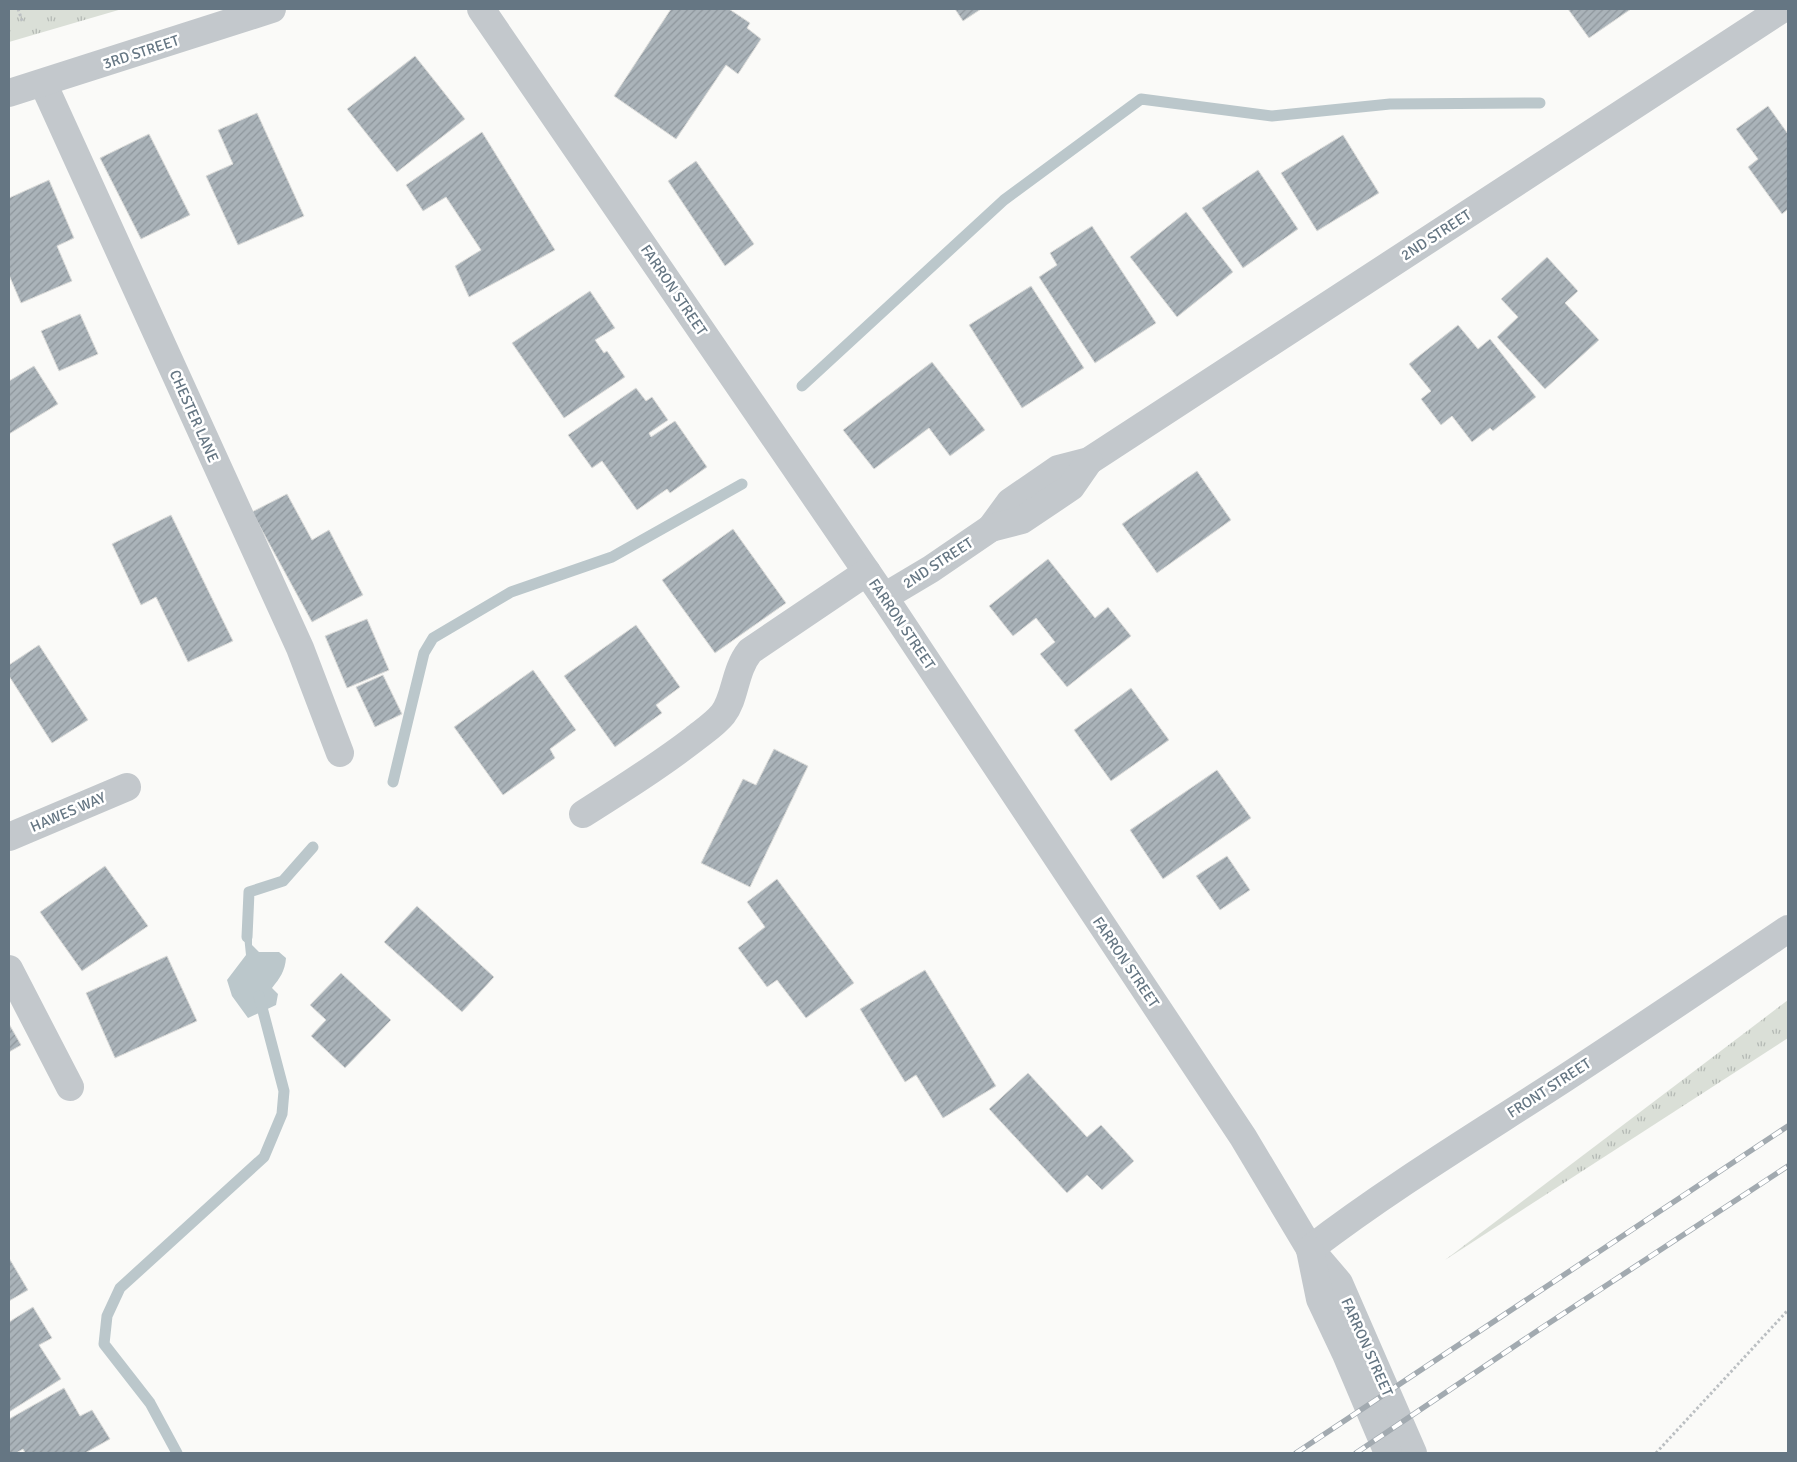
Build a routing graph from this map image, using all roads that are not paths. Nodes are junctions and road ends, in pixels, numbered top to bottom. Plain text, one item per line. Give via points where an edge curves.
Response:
1 (272, 9) edge
2 (481, 9) edge
3 (1782, 9) edge
4 (43, 82) junction
5 (9, 93) edge
6 (867, 572) junction
7 (884, 597) junction
8 (340, 753) dead end
9 (127, 787) dead end
10 (583, 814) dead end
11 (9, 838) edge
12 (1788, 929) edge
13 (9, 969) edge
14 (70, 1087) dead end
15 (1310, 1249) junction
16 (1388, 1453) edge
17 (1413, 1453) edge

1 - 4 street, 3RD STREET
2 - 6 street, FARRON STREET
3 - 7 street, 2ND STREET via 1089,461 1071,487 1022,520 992,528
4 - 5 street, 3RD STREET
4 - 8 street, CHESTER LANE via 300,648
6 - 7 street, FARRON STREET
6 - 10 street via 750,651 738,671 729,704 717,720 675,753
7 - 15 street, FARRON STREET via 1243,1137
9 - 11 street, HAWES WAY
12 - 15 street, FRONT STREET via 1349,1219
13 - 14 street
15 - 16 street, FARRON STREET via 1320,1299
15 - 17 street, FARRON STREET via 1339,1283

